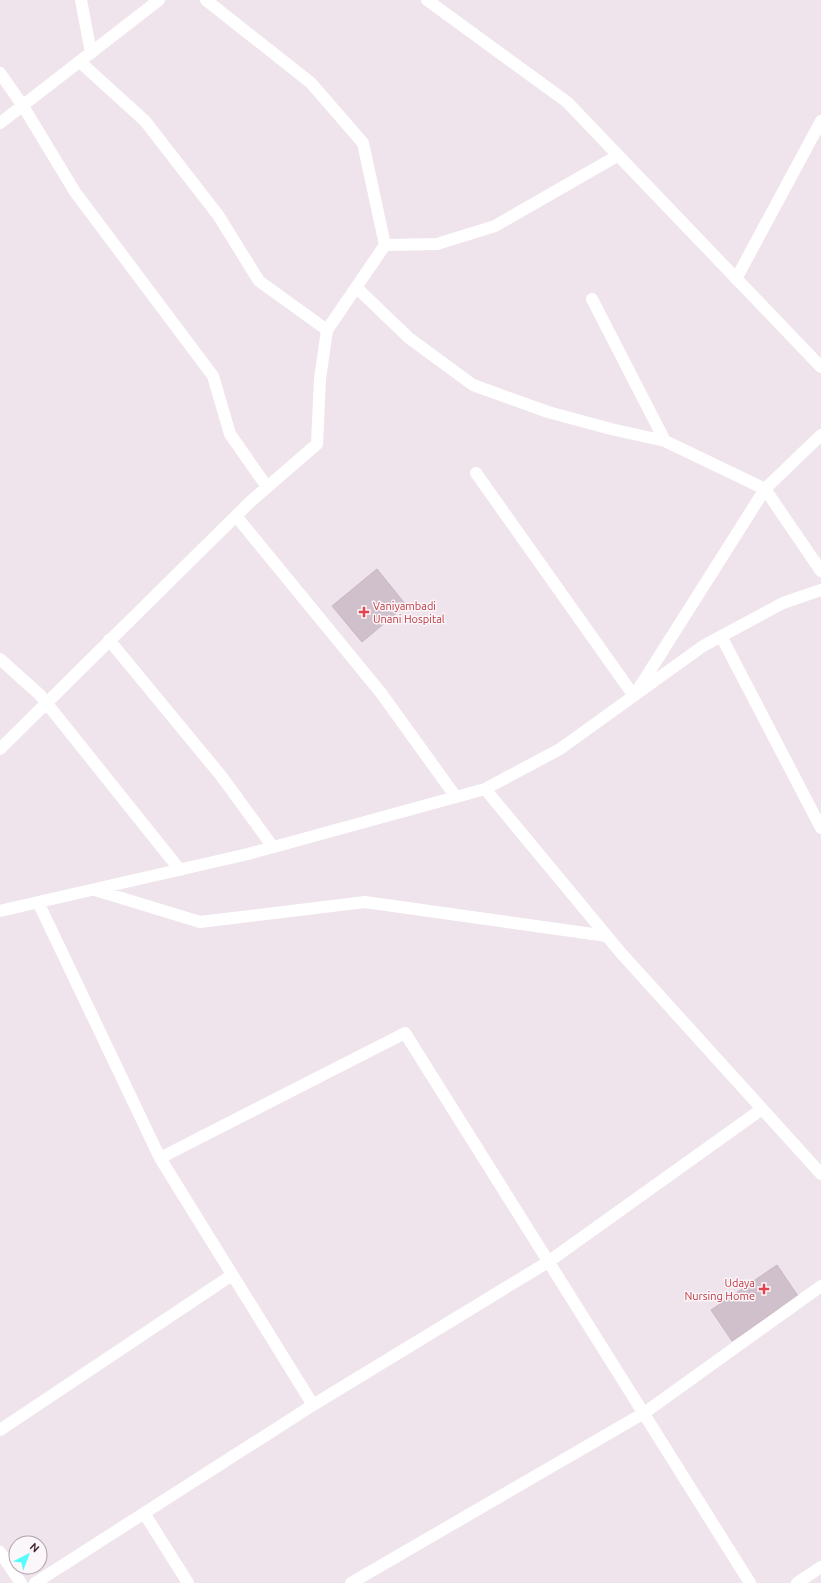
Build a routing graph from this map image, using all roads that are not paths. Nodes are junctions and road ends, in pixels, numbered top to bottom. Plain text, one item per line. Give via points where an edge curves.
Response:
1 (81, 0) edge
2 (159, 0) edge
3 (206, 0) edge
4 (427, 0) edge
5 (91, 53) junction
6 (80, 62) junction
7 (0, 72) edge
8 (23, 106) junction
9 (821, 121) edge
10 (0, 123) edge
11 (617, 156) junction
12 (385, 246) junction
13 (736, 279) junction
14 (356, 288) junction
15 (592, 299) dead end
16 (327, 330) junction
17 (821, 367) edge
18 (821, 435) edge
19 (665, 441) junction
20 (476, 473) dead end
21 (267, 488) junction
22 (765, 489) junction
23 (236, 516) junction
24 (821, 571) edge
25 (821, 590) edge
26 (721, 636) junction
27 (109, 640) junction
28 (0, 659) edge
29 (634, 696) junction
30 (46, 703) junction
31 (0, 749) edge
32 (485, 789) junction
33 (456, 797) junction
34 (821, 828) edge
35 (273, 847) junction
36 (180, 870) junction
37 (94, 889) junction
38 (38, 902) junction
39 (0, 911) edge
40 (607, 936) junction
41 (762, 1109) junction
42 (160, 1158) junction
43 (821, 1174) edge
44 (548, 1262) junction
45 (232, 1275) junction
46 (821, 1286) edge
47 (313, 1406) junction
48 (644, 1414) junction
49 (0, 1430) edge
50 (144, 1513) junction
51 (0, 1552) edge
52 (821, 1567) edge
53 (21, 1583) edge
54 (34, 1583) edge
55 (188, 1583) edge
56 (351, 1583) edge
57 (750, 1583) edge
58 (797, 1583) edge

1 - 5 street
2 - 5 street
3 - 12 street via 311,83 363,143
4 - 11 street via 566,102
5 - 6 street
6 - 8 street
6 - 16 street via 145,121 218,215 259,281
7 - 8 street
8 - 10 street
8 - 21 street via 75,192 213,376 230,434
9 - 13 street
11 - 12 street via 495,226 437,244
11 - 13 street
12 - 14 street
13 - 17 street
14 - 16 street
14 - 19 street via 409,338 473,385 548,412
15 - 19 street
16 - 21 street via 320,379 317,444
18 - 22 street
19 - 22 street
20 - 29 street
21 - 23 street
22 - 24 street
22 - 29 street
23 - 27 street
23 - 33 street via 381,693
25 - 26 street via 783,603
26 - 29 street
26 - 34 street
27 - 30 street
27 - 35 street via 222,777
28 - 30 street
29 - 32 street via 560,749
30 - 31 street
30 - 36 street
32 - 33 street
32 - 40 street
33 - 35 street
35 - 36 street
36 - 37 street
37 - 38 street
37 - 40 street via 200,922 365,902
38 - 39 street
38 - 42 street
40 - 41 street
41 - 43 street
41 - 44 street
42 - 44 street via 405,1033
42 - 45 street
44 - 47 street
44 - 48 street
45 - 47 street
45 - 49 street
46 - 48 street
47 - 50 street
48 - 56 street
48 - 57 street
50 - 54 street
50 - 55 street
51 - 53 street
52 - 58 street

